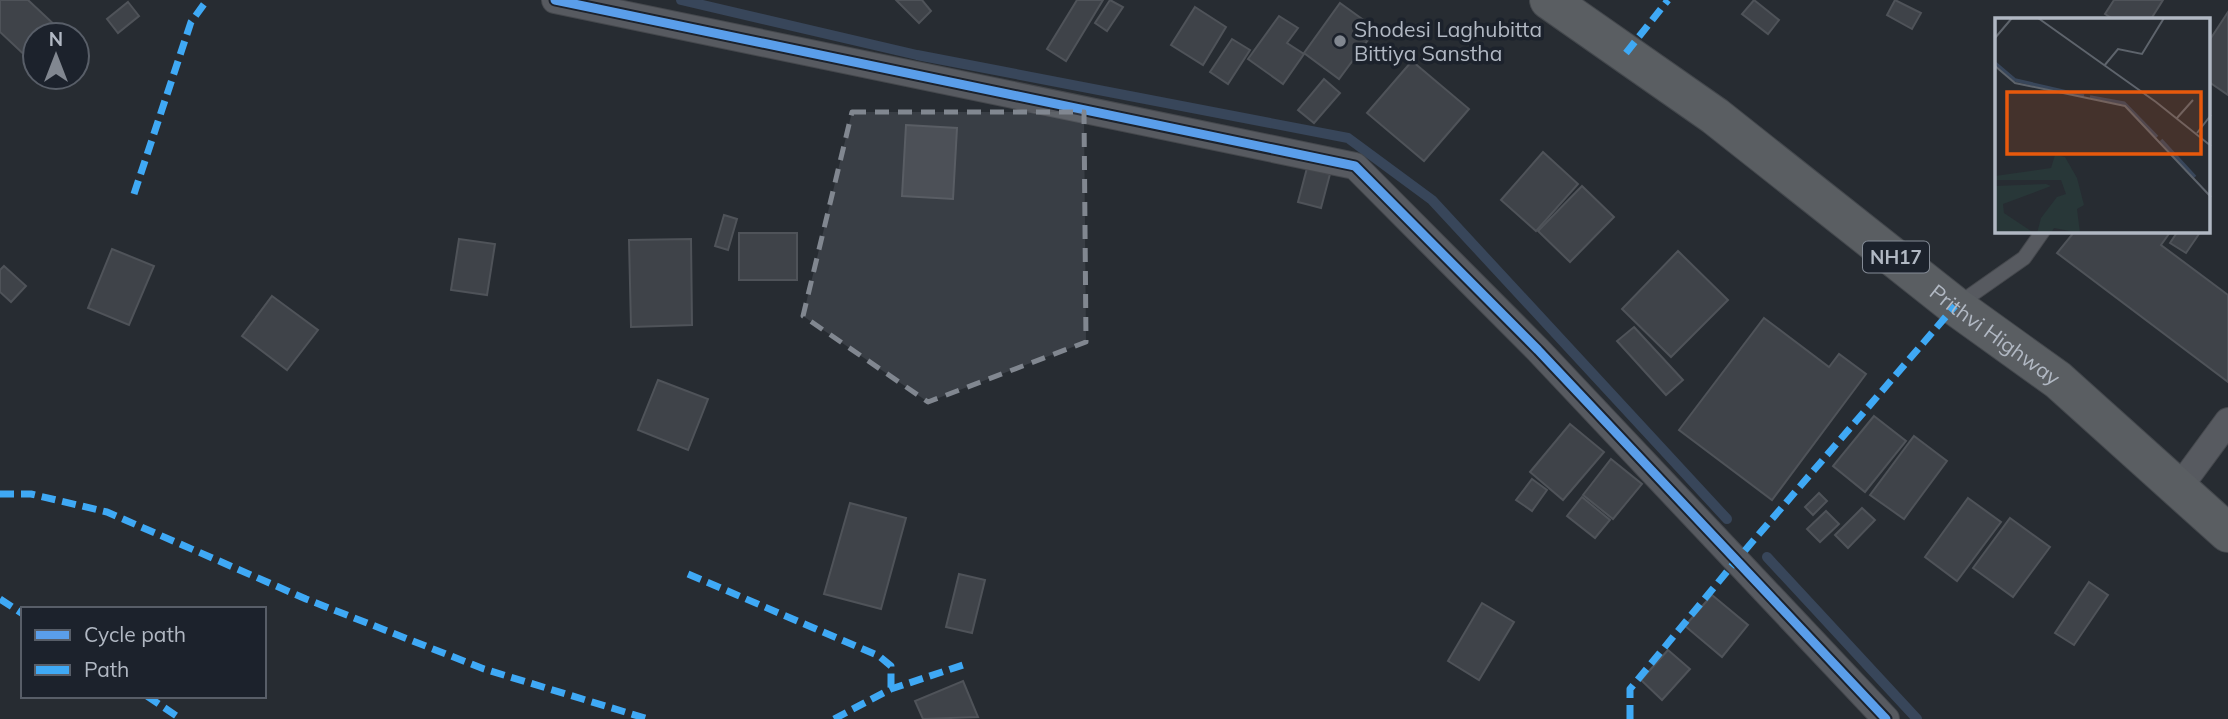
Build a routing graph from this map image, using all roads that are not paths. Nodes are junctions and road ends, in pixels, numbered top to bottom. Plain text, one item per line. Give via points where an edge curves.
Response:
1 (555, 0) edge
2 (1549, 0) edge
3 (2042, 233) edge
4 (1955, 306) junction
5 (2228, 421) edge
6 (2178, 489) junction
7 (2228, 533) edge
8 (1886, 719) edge

1 - 8 street via 1355,166 1538,350
2 - 4 highway, Prithvi Highway / NH17 via 1715,116
3 - 4 lane via 2024,258
4 - 6 highway, Prithvi Highway / NH17 via 2058,380
5 - 6 street
6 - 7 highway, Prithvi Highway / NH17

